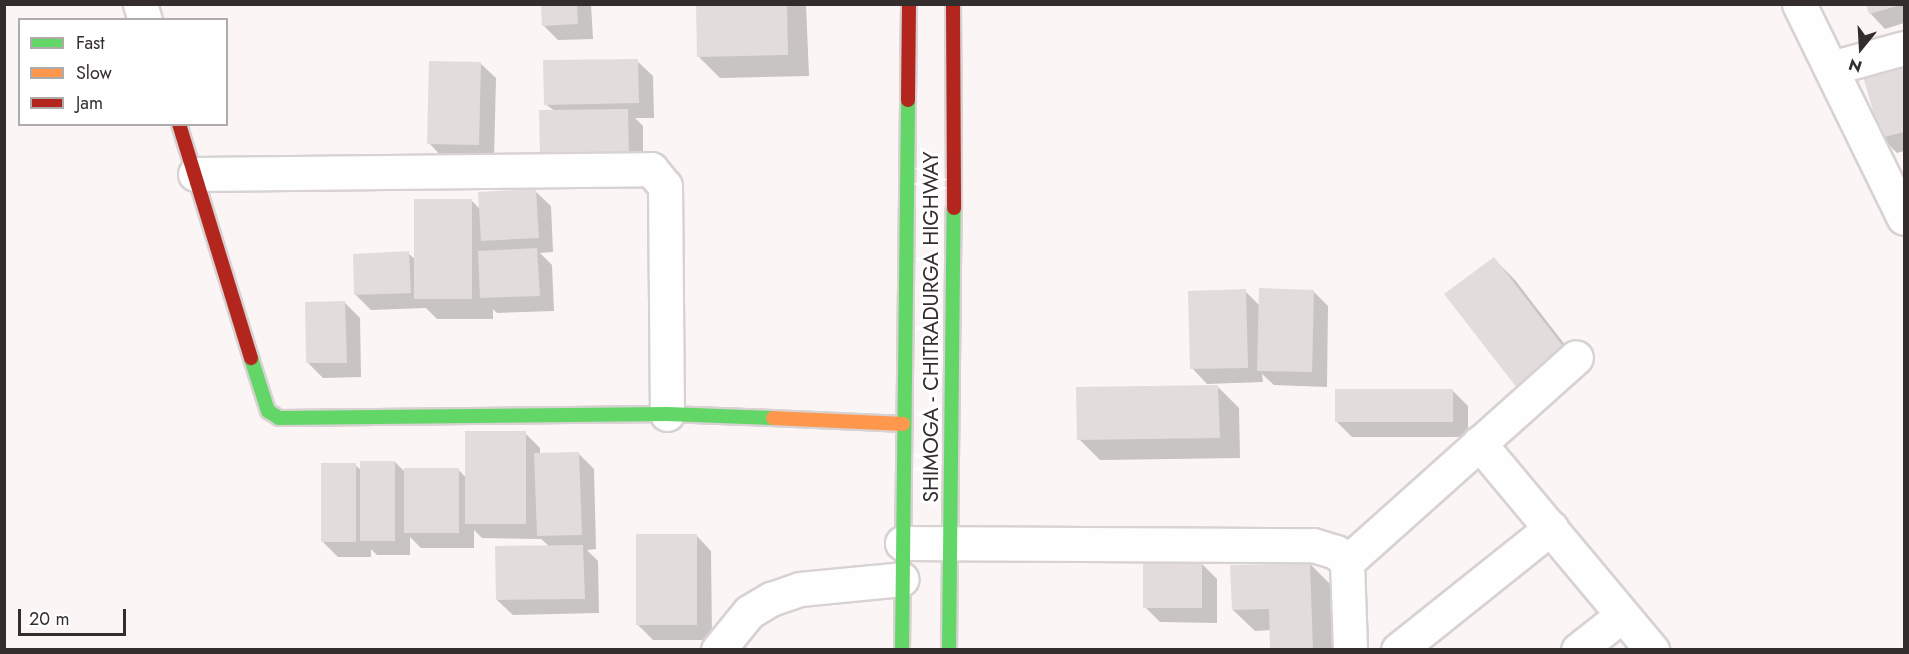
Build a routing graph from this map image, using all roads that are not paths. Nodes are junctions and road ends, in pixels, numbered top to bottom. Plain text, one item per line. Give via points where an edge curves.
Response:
1 (909, 4) edge
2 (953, 4) edge
3 (1800, 4) edge
4 (1905, 48) edge
5 (1831, 68) junction
6 (180, 126) edge
7 (195, 174) junction
8 (1904, 217) edge
9 (1576, 357) dead end
10 (667, 414) junction
11 (903, 424) junction
12 (1479, 443) junction
13 (1551, 528) junction
14 (903, 543) junction
15 (950, 544) junction
16 (1347, 562) junction
17 (902, 579) junction
18 (1621, 616) junction
19 (718, 650) edge
20 (902, 650) edge
21 (949, 650) edge
22 (1350, 650) edge
23 (1398, 650) edge
24 (1578, 650) edge
25 (1652, 650) edge

1 - 11 main road, SHIMOGA - CHITRADURGA HIGHWAY
2 - 15 main road, SHIMOGA - CHITRADURGA HIGHWAY via 955,312
3 - 5 street
4 - 5 street
5 - 8 street
6 - 7 main road
7 - 10 main road via 268,411 279,418
7 - 10 street via 651,169 665,186
9 - 12 street
10 - 11 main road
11 - 14 main road, SHIMOGA - CHITRADURGA HIGHWAY
12 - 13 street
12 - 16 street
13 - 18 street
13 - 23 street
14 - 15 street
14 - 17 main road, SHIMOGA - CHITRADURGA HIGHWAY
15 - 16 street via 1314,545 1336,552
15 - 21 main road, SHIMOGA - CHITRADURGA HIGHWAY
16 - 22 street
17 - 19 street via 800,589 771,598 749,612
17 - 20 main road, SHIMOGA - CHITRADURGA HIGHWAY
18 - 24 street
18 - 25 street

